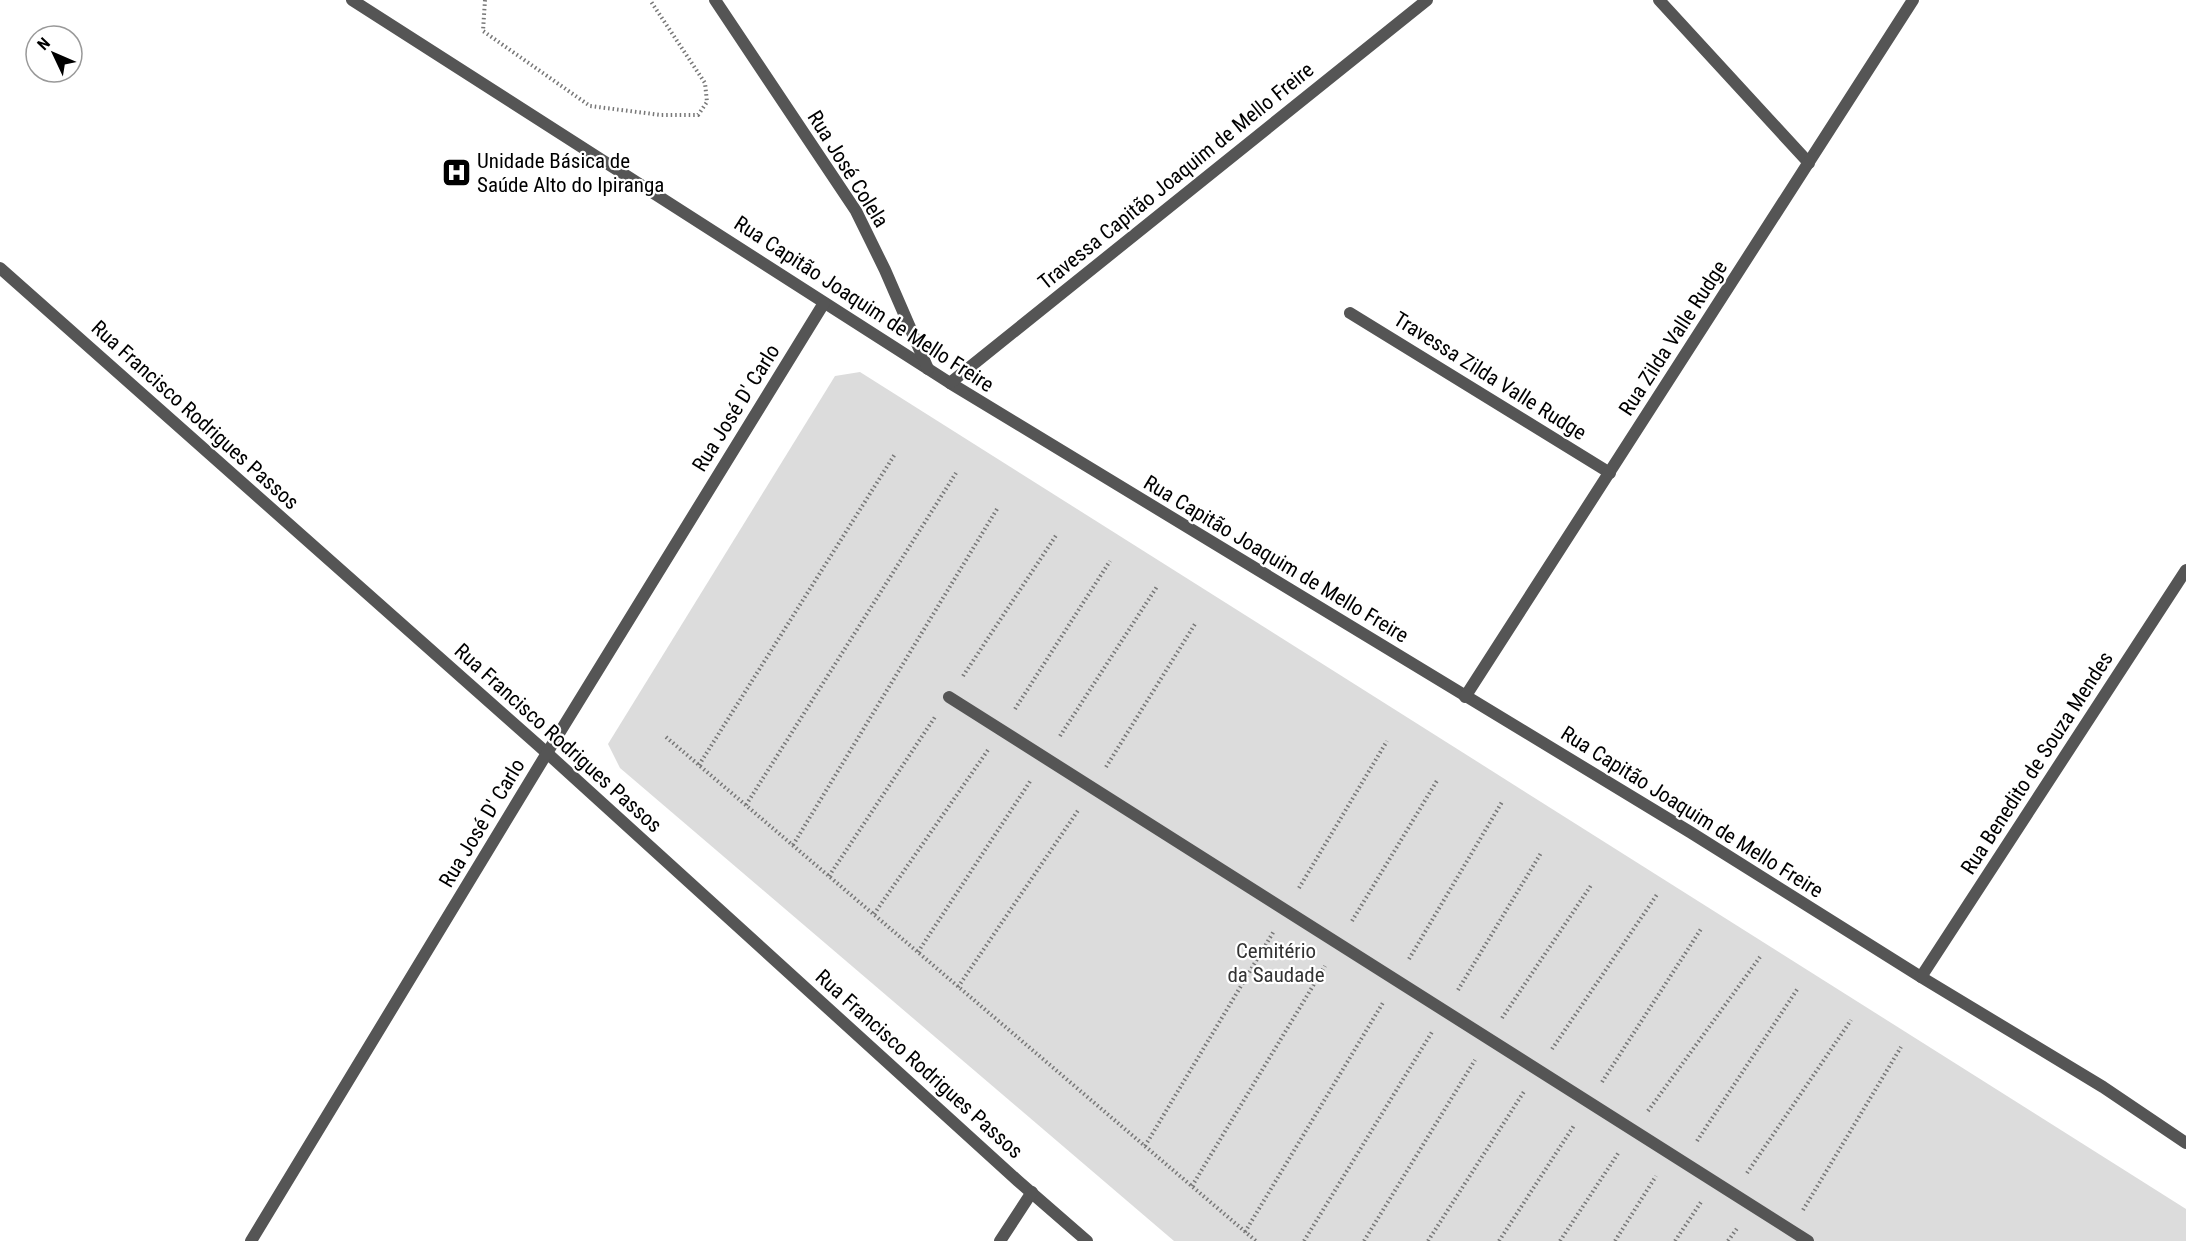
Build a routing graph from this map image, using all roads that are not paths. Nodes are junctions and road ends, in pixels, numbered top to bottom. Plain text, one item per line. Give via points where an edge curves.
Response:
1 (352, 0) edge
2 (715, 0) edge
3 (1427, 0) edge
4 (1659, 0) edge
5 (1913, 0) edge
6 (1809, 163) junction
7 (0, 267) edge
8 (824, 303) junction
9 (1350, 313) dead end
10 (928, 369) junction
11 (950, 383) junction
12 (1610, 473) junction
13 (2186, 570) edge
14 (949, 697) dead end
15 (1465, 697) junction
16 (547, 753) junction
17 (1921, 977) junction
18 (2186, 1143) edge
19 (1032, 1192) junction
20 (251, 1241) edge
21 (1000, 1241) edge
22 (1087, 1241) edge
23 (1808, 1241) edge

1 - 8 street, Rua Capitão Joaquim de Mello Freire
2 - 10 street, Rua José Colela via 856,211
3 - 11 street, Travessa Capitão Joaquim de Mello Freire
4 - 6 street
5 - 6 street, Rua Zilda Valle Rudge
6 - 12 street, Rua Zilda Valle Rudge
7 - 16 street, Rua Francisco Rodrigues Passos
8 - 10 street, Rua Capitão Joaquim de Mello Freire
8 - 16 street, Rua José D' Carlo
9 - 12 street, Travessa Zilda Valle Rudge
10 - 11 street, Rua Capitão Joaquim de Mello Freire
11 - 15 street, Rua Capitão Joaquim de Mello Freire
12 - 15 street, Rua Zilda Valle Rudge
13 - 17 street, Rua Benedito de Souza Mendes
14 - 23 street
15 - 17 street, Rua Capitão Joaquim de Mello Freire
16 - 19 street, Rua Francisco Rodrigues Passos
16 - 20 street, Rua José D' Carlo
17 - 18 street, Rua Capitão Joaquim de Mello Freire via 2103,1087
19 - 21 street
19 - 22 street, Rua Francisco Rodrigues Passos

